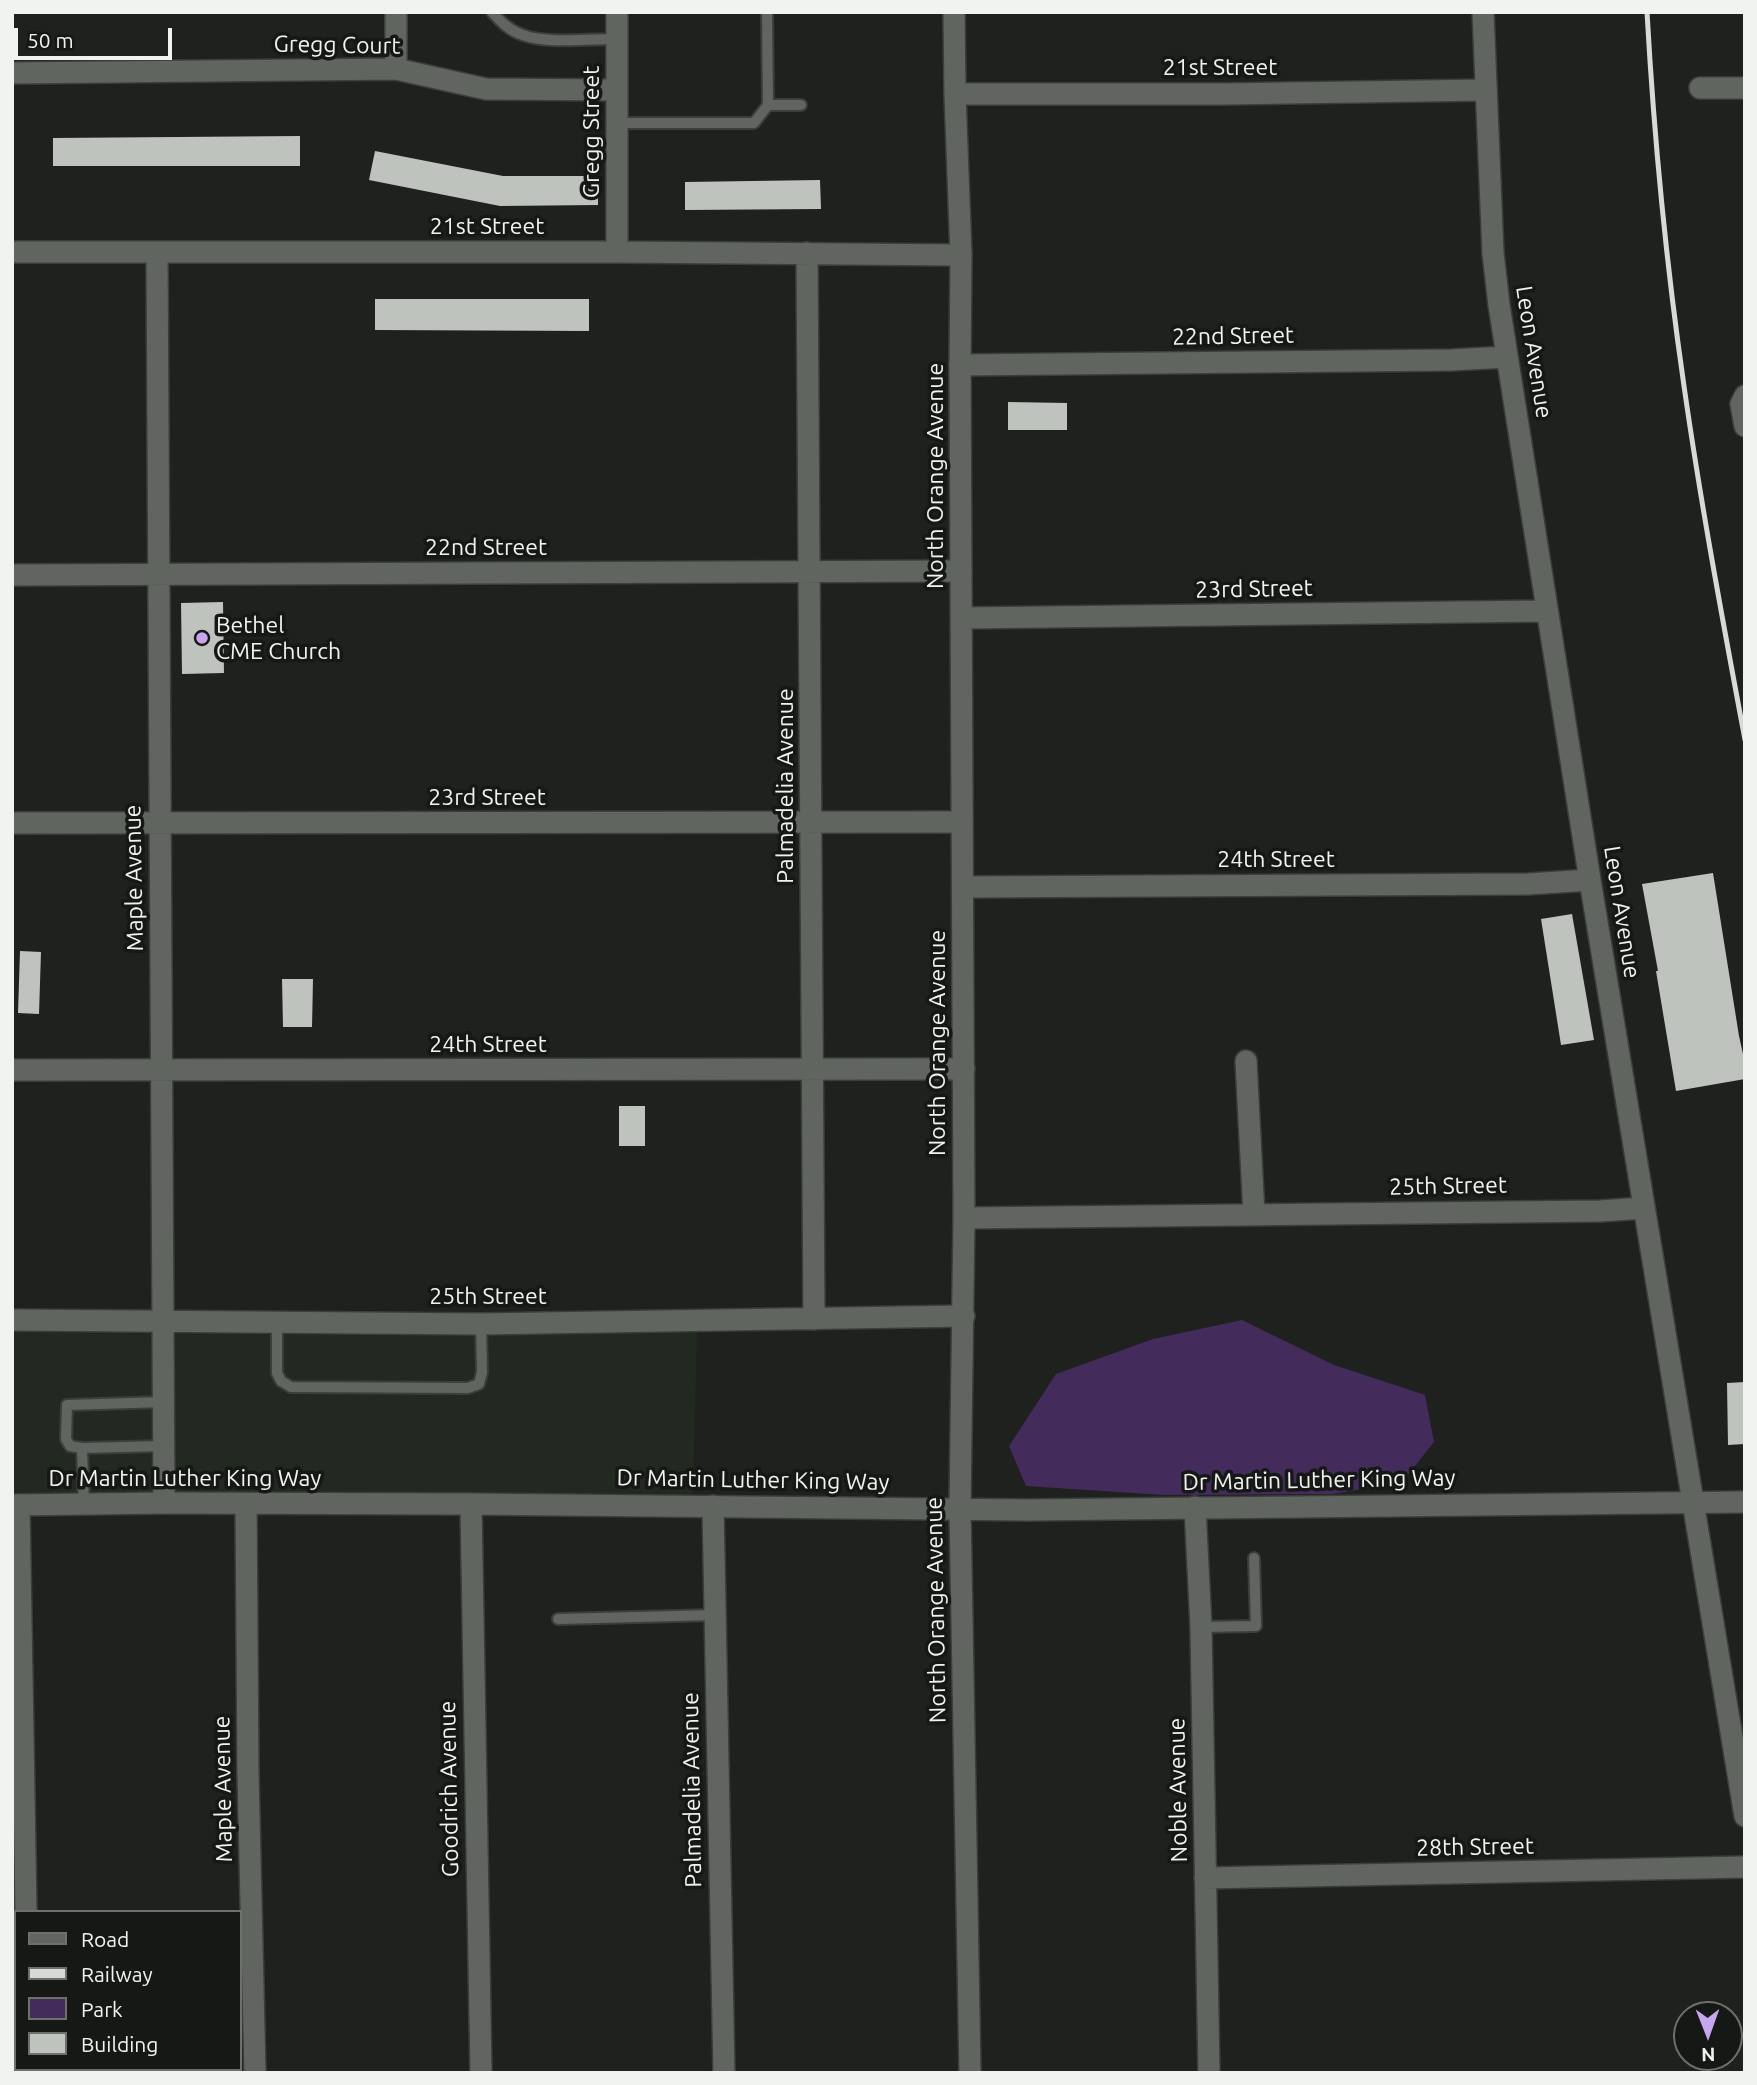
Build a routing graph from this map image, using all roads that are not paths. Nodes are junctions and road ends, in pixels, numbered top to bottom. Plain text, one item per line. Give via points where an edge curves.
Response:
1 (396, 12) edge
2 (492, 12) edge
3 (617, 12) edge
4 (767, 12) edge
5 (954, 12) edge
6 (1483, 12) edge
7 (617, 39) junction
8 (396, 69) junction
9 (12, 73) edge
10 (1700, 88) dead end
11 (1745, 88) edge
12 (617, 90) junction
13 (1486, 90) junction
14 (955, 94) junction
15 (768, 105) junction
16 (801, 105) dead end
17 (617, 122) junction
18 (12, 252) edge
19 (157, 252) junction
20 (617, 252) junction
21 (807, 253) junction
22 (961, 256) junction
23 (1507, 357) junction
24 (960, 365) junction
25 (1743, 400) edge
26 (1745, 426) edge
27 (961, 571) junction
28 (810, 572) junction
29 (158, 574) junction
30 (12, 575) edge
31 (1546, 611) junction
32 (962, 618) junction
33 (812, 822) junction
34 (962, 822) junction
35 (12, 823) edge
36 (160, 824) junction
37 (1590, 880) junction
38 (963, 887) junction
39 (1246, 1061) dead end
40 (964, 1069) junction
41 (12, 1070) edge
42 (813, 1070) junction
43 (162, 1071) junction
44 (1644, 1208) junction
45 (1254, 1215) junction
46 (964, 1218) junction
47 (964, 1316) junction
48 (814, 1318) junction
49 (12, 1320) edge
50 (164, 1321) junction
51 (277, 1321) junction
52 (481, 1324) junction
53 (164, 1402) junction
54 (164, 1446) junction
55 (82, 1448) junction
56 (1694, 1502) junction
57 (1745, 1502) edge
58 (164, 1503) junction
59 (84, 1504) junction
60 (246, 1504) junction
61 (471, 1504) junction
62 (16, 1505) edge
63 (713, 1506) junction
64 (1195, 1507) junction
65 (960, 1508) junction
66 (16, 1554) edge
67 (1254, 1558) dead end
68 (715, 1615) junction
69 (558, 1619) dead end
70 (1201, 1627) junction
71 (1745, 1816) edge
72 (1745, 1867) edge
73 (1205, 1878) junction
74 (26, 1910) edge
75 (255, 2073) edge
76 (481, 2073) edge
77 (724, 2073) edge
78 (971, 2073) edge
79 (1209, 2073) edge

1 - 8 street
2 - 7 lane via 507,27 540,40
3 - 7 street, Gregg Street
4 - 15 lane
5 - 14 street, North Orange Avenue
6 - 13 street, Leon Avenue
7 - 12 street, Gregg Street
8 - 9 street, Gregg Court
8 - 12 street, Gregg Court via 486,89
10 - 11 street
12 - 17 street, Gregg Street
13 - 14 street, 21st Street
13 - 23 street, Leon Avenue via 1493,253
14 - 22 street, North Orange Avenue
15 - 16 lane
15 - 17 lane via 754,123
17 - 20 street, Gregg Street
18 - 19 street, 21st Street
19 - 20 street, 21st Street
19 - 29 street, Maple Avenue
20 - 21 street, 21st Street
21 - 22 street, 21st Street
21 - 28 street, Palmadelia Avenue
22 - 24 street, North Orange Avenue
23 - 24 street, 22nd Street
23 - 31 street, Leon Avenue
24 - 27 street, North Orange Avenue
25 - 26 street
27 - 28 street, 22nd Street
27 - 32 street, North Orange Avenue
28 - 29 street, 22nd Street
28 - 33 street, Palmadelia Avenue
29 - 30 street, 22nd Street
29 - 36 street, Maple Avenue
31 - 32 street, 23rd Street
31 - 37 street, Leon Avenue
32 - 34 street, North Orange Avenue
33 - 34 street, 23rd Street
33 - 36 street, 23rd Street
33 - 42 street, Palmadelia Avenue
34 - 38 street, North Orange Avenue
35 - 36 street, 23rd Street
36 - 43 street, Maple Avenue
37 - 38 street, 24th Street
37 - 44 street, Leon Avenue
38 - 40 street, North Orange Avenue
39 - 45 street
40 - 42 street, 24th Street
40 - 46 street, North Orange Avenue
41 - 43 street, 24th Street
42 - 43 street, 24th Street
42 - 48 street, Palmadelia Avenue
43 - 50 street, Maple Avenue
44 - 45 street, 25th Street
44 - 56 street, Leon Avenue
45 - 46 street, 25th Street
46 - 47 street, North Orange Avenue
47 - 48 street, 25th Street
47 - 65 street, North Orange Avenue
48 - 52 street, 25th Street
49 - 50 street, 25th Street
50 - 51 street, 25th Street
50 - 53 street, Maple Avenue
51 - 52 street, 25th Street
51 - 52 lane via 277,1373 291,1387 468,1388 479,1384 482,1372
53 - 54 street, Maple Avenue
53 - 55 lane via 67,1405 66,1439 70,1446
54 - 55 lane
54 - 58 street, Maple Avenue
55 - 59 lane
56 - 57 street, Dr Martin Luther King Way
56 - 64 street, Dr Martin Luther King Way
56 - 71 street, Leon Avenue
58 - 59 street, Dr Martin Luther King Way
58 - 60 street, Dr Martin Luther King Way
59 - 62 street, Dr Martin Luther King Way
60 - 61 street, Dr Martin Luther King Way
60 - 75 street, Maple Avenue
61 - 63 street, Dr Martin Luther King Way
61 - 76 street, Goodrich Avenue
62 - 66 street
63 - 65 street, Dr Martin Luther King Way
63 - 68 street, Palmadelia Avenue
64 - 65 street, Dr Martin Luther King Way
64 - 70 street, Noble Avenue
65 - 78 street, North Orange Avenue
66 - 74 street
67 - 70 lane via 1256,1626
68 - 69 lane
68 - 77 street, Palmadelia Avenue
70 - 73 street, Noble Avenue
72 - 73 street, 28th Street
73 - 79 street, Noble Avenue

